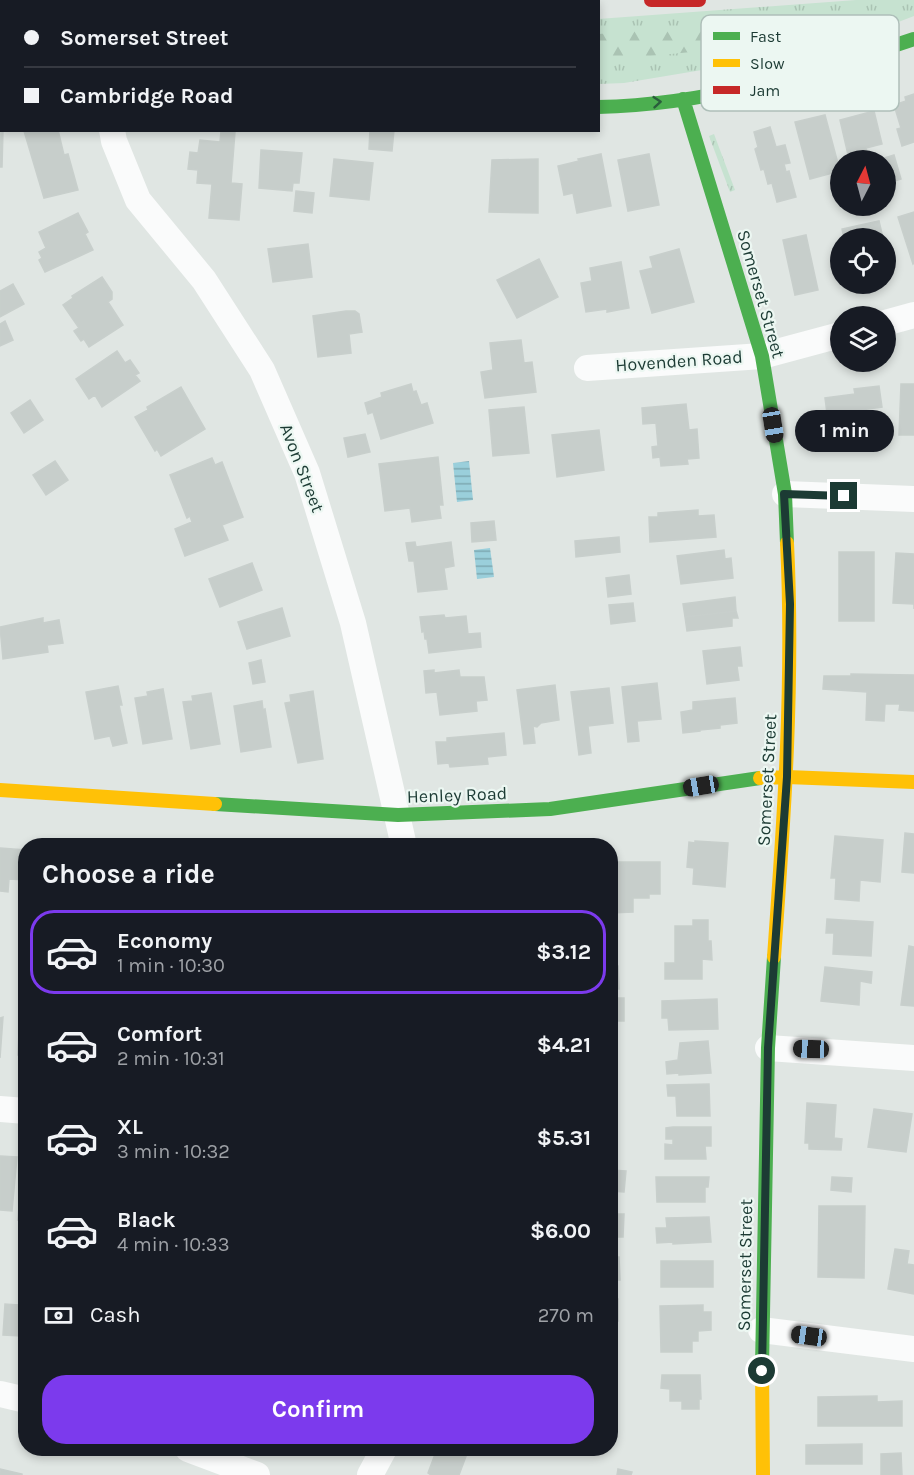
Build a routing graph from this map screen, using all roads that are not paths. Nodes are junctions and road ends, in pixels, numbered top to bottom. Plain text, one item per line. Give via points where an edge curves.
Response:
1 (651, 0) edge
2 (699, 0) edge
3 (914, 39) edge
4 (899, 44) edge
5 (701, 95) edge
6 (682, 99) junction
7 (600, 107) edge
8 (112, 132) edge
9 (914, 315) edge
10 (896, 320) edge
11 (830, 338) edge
12 (762, 356) junction
13 (587, 368) dead end
14 (784, 494) junction
15 (914, 499) edge
16 (787, 777) junction
17 (914, 782) edge
18 (0, 790) edge
19 (398, 815) junction
20 (402, 838) edge
21 (768, 1048) junction
22 (914, 1058) edge
23 (0, 1109) edge
24 (18, 1110) edge
25 (761, 1330) junction
26 (914, 1349) edge
27 (0, 1394) edge
28 (18, 1398) edge
29 (207, 1456) edge
30 (380, 1456) edge
31 (257, 1475) edge
32 (370, 1475) edge
33 (762, 1475) edge

1 - 2 main road
3 - 4 main road
5 - 6 main road
7 -> 6 main road
6 - 12 main road, Somerset Street
8 - 19 street, Avon Street via 138,200 204,280 262,370 307,473 352,623
9 - 10 street
11 - 12 street, Hovenden Road
12 - 13 street, Hovenden Road
12 - 14 main road, Somerset Street
14 - 15 street
14 - 16 main road, Somerset Street via 790,604
16 - 17 main road, Henley Road
16 - 19 main road, Henley Road via 747,779 550,809
16 - 21 main road, Somerset Street
18 - 19 main road, Henley Road
19 - 20 street, Avon Street
21 - 22 street
21 - 25 main road, Somerset Street
23 - 24 street
25 - 26 street
25 - 33 main road, Somerset Street
27 - 28 street
29 - 31 street
30 - 32 street

